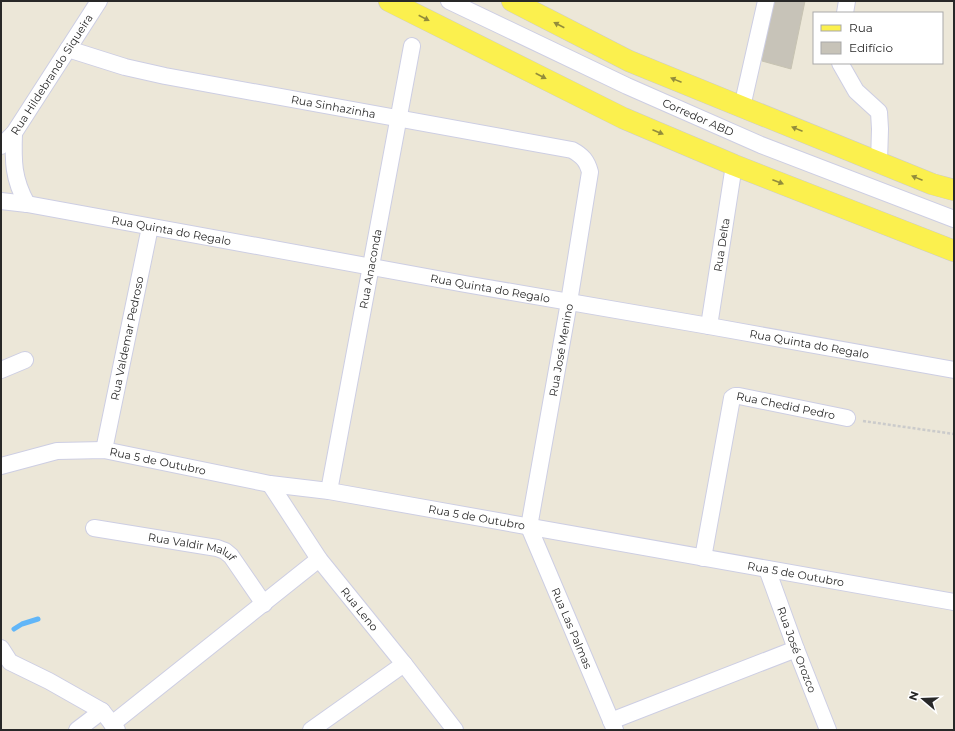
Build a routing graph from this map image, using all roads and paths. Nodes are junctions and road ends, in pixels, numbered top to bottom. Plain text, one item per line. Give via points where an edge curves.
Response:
1 (99, 1) edge
2 (389, 1) edge
3 (449, 1) edge
4 (512, 1) edge
5 (766, 1) edge
6 (847, 1) edge
7 (845, 12) edge
8 (412, 46) dead end
9 (68, 49) junction
10 (841, 64) edge
11 (742, 107) junction
12 (398, 118) junction
13 (14, 133) junction
14 (1, 146) edge
15 (879, 162) junction
16 (734, 165) junction
17 (590, 172) joint
18 (954, 190) edge
19 (1, 201) edge
20 (27, 204) junction
21 (954, 219) edge
22 (150, 227) junction
23 (954, 251) edge
24 (371, 266) junction
25 (569, 302) junction
26 (709, 326) junction
27 (25, 360) dead end
28 (1, 370) edge
29 (954, 370) edge
30 (847, 418) joint
31 (954, 434) edge
32 (104, 450) junction
33 (1, 466) edge
34 (270, 484) junction
35 (329, 491) junction
36 (529, 527) junction
37 (94, 528) dead end
38 (703, 558) junction
39 (320, 559) junction
40 (767, 568) junction
41 (954, 602) edge
42 (264, 604) junction
43 (1, 648) edge
44 (796, 649) junction
45 (404, 664) junction
46 (102, 711) junction
47 (613, 726) edge
48 (115, 727) edge
49 (77, 730) edge
50 (311, 730) edge
51 (455, 730) edge
52 (828, 730) edge

1 - 9 street, Rua Hildebrando Siqueira
2 -> 16 main road via 623,118
3 - 21 street, Corredor ABD via 627,86 754,142
11 -> 4 main road via 629,61
5 - 11 street
6 - 7 street
8 - 12 street, Rua Anaconda
9 - 12 street, Rua Sinhazinha via 125,67 165,76
9 - 13 street, Rua Hildebrando Siqueira
10 - 15 street via 856,91 879,112
15 -> 11 main road
12 - 17 street, Rua Sinhazinha via 572,150 584,158
12 - 24 street, Rua Anaconda
13 - 14 street, Rua Hildebrando Siqueira
13 - 20 street via 16,179
18 -> 15 main road via 932,184
16 -> 23 main road
16 - 26 street, Rua Delta
17 - 25 street, Rua José Menino
19 - 20 street, Rua Quinta do Regalo
20 - 22 street, Rua Quinta do Regalo
22 - 24 street, Rua Quinta do Regalo
22 - 32 street, Rua Valdemar Pedroso
24 - 25 street, Rua Quinta do Regalo
24 - 35 street, Rua Anaconda
25 - 26 street, Rua Quinta do Regalo
25 - 36 street, Rua José Menino
26 - 29 street, Rua Quinta do Regalo
27 - 28 street
30 - 31 path, Rua Chedid Pedro
30 - 38 street, Rua Chedid Pedro via 739,396 732,398
32 - 33 street, Rua 5 de Outubro via 57,451
32 - 34 street, Rua 5 de Outubro
34 - 35 street, Rua 5 de Outubro
34 - 39 street, Rua Leno
35 - 36 street, Rua 5 de Outubro
36 - 38 street, Rua 5 de Outubro
36 - 47 street, Rua Las Palmas
37 - 42 street, Rua Valdir Maluf via 225,551
38 - 40 street, Rua 5 de Outubro
39 - 42 street
39 - 45 street, Rua Leno
40 - 41 street, Rua 5 de Outubro
40 - 44 street, Rua José Orozco
42 - 48 street
43 - 46 street via 10,662
44 - 47 street
44 - 52 street, Rua José Orozco
45 - 50 street
45 - 51 street, Rua Leno
46 - 48 street
46 - 49 street

